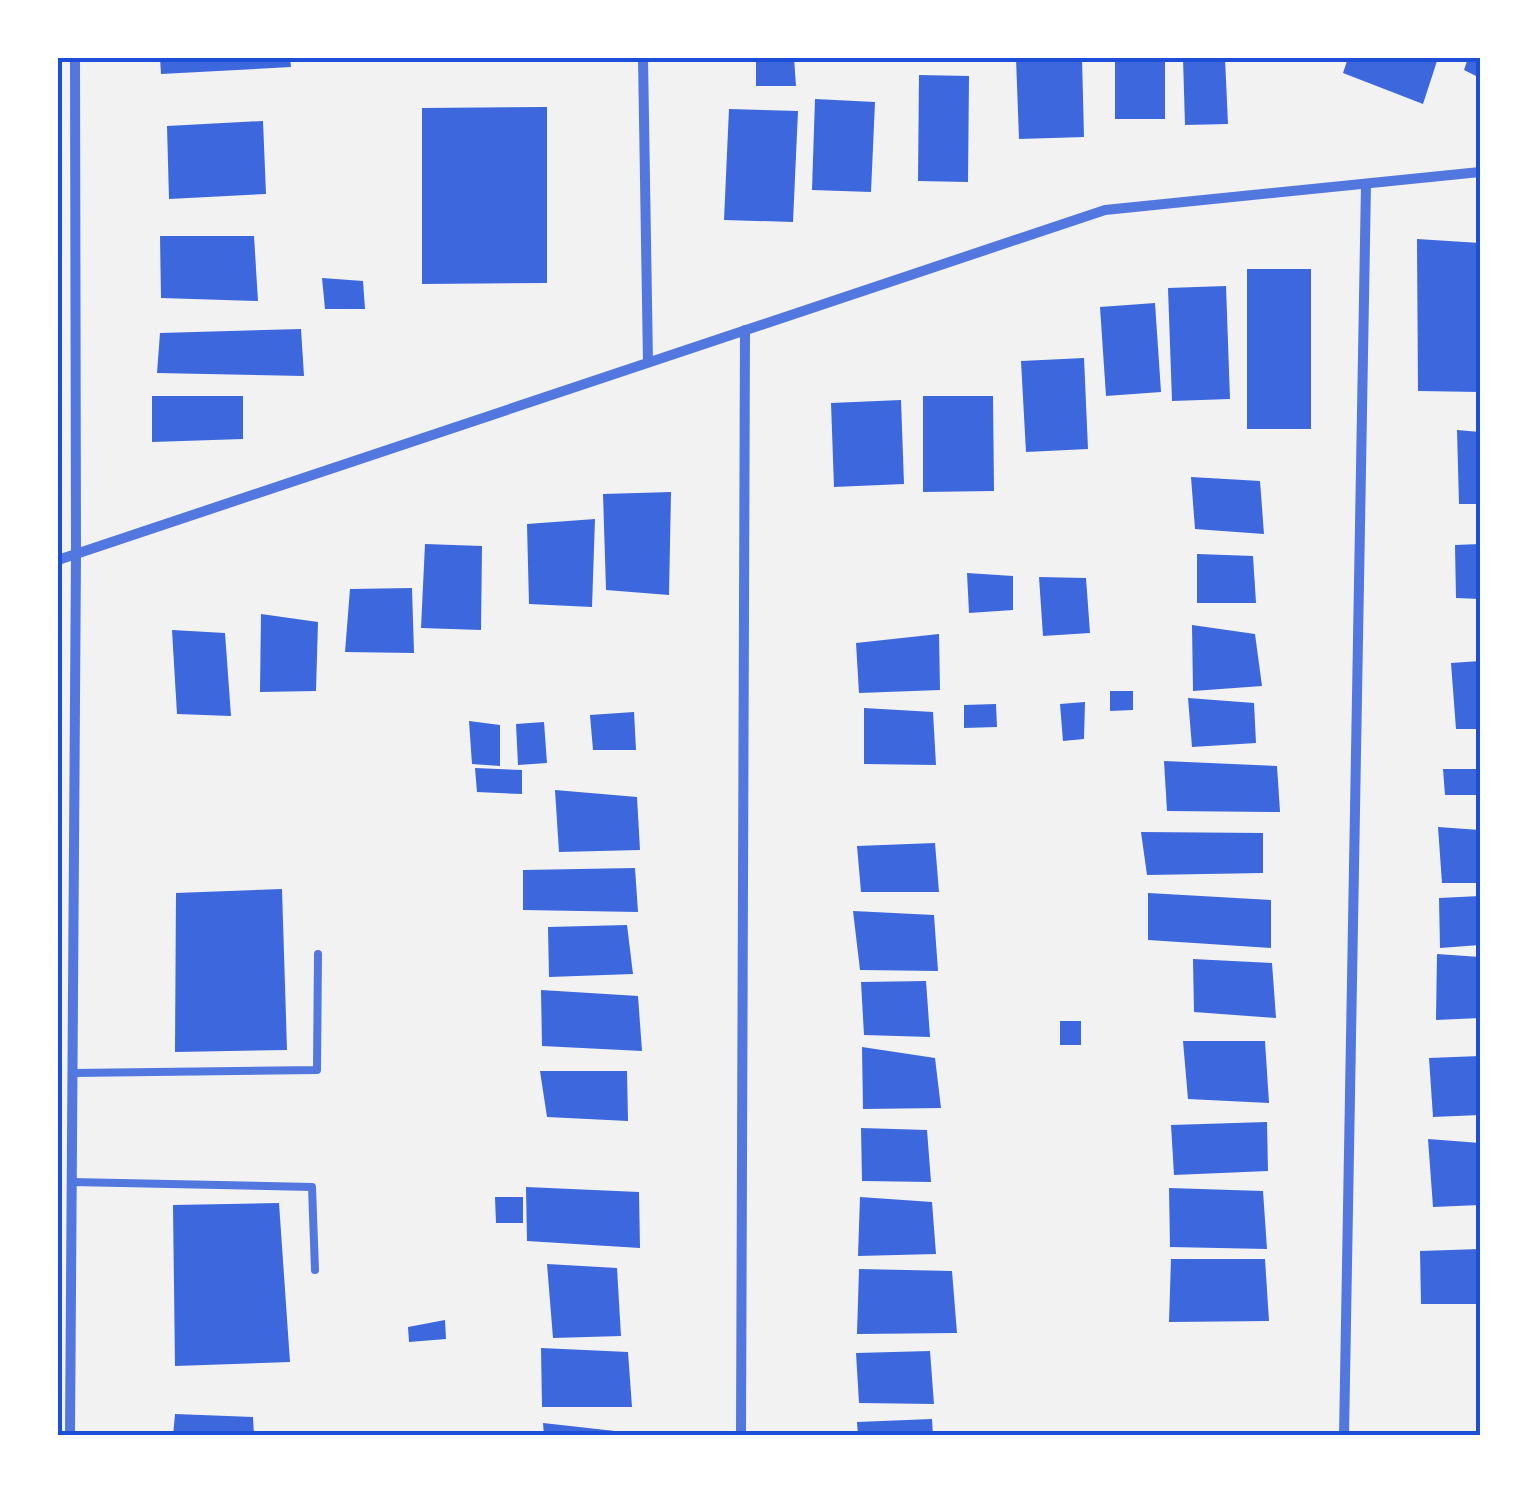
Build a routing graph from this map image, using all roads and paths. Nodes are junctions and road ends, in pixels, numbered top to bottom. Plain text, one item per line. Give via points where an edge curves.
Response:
1 (75, 58) edge
2 (643, 58) edge
3 (1480, 172) edge
4 (1366, 184) junction
5 (745, 330) junction
6 (648, 362) junction
7 (76, 553) junction
8 (58, 560) edge
9 (318, 954) dead end
10 (72, 1072) junction
11 (72, 1182) junction
12 (315, 1270) dead end
13 (70, 1436) edge
14 (741, 1436) edge
15 (1344, 1436) edge

1 - 7 street
2 - 6 street
3 - 4 street
4 - 5 street via 1105,210
4 - 15 street
5 - 6 street
5 - 14 street
6 - 7 street
7 - 8 street
7 - 10 street
9 - 10 lane via 317,1070
10 - 11 street
11 - 12 lane via 312,1188
11 - 13 street

